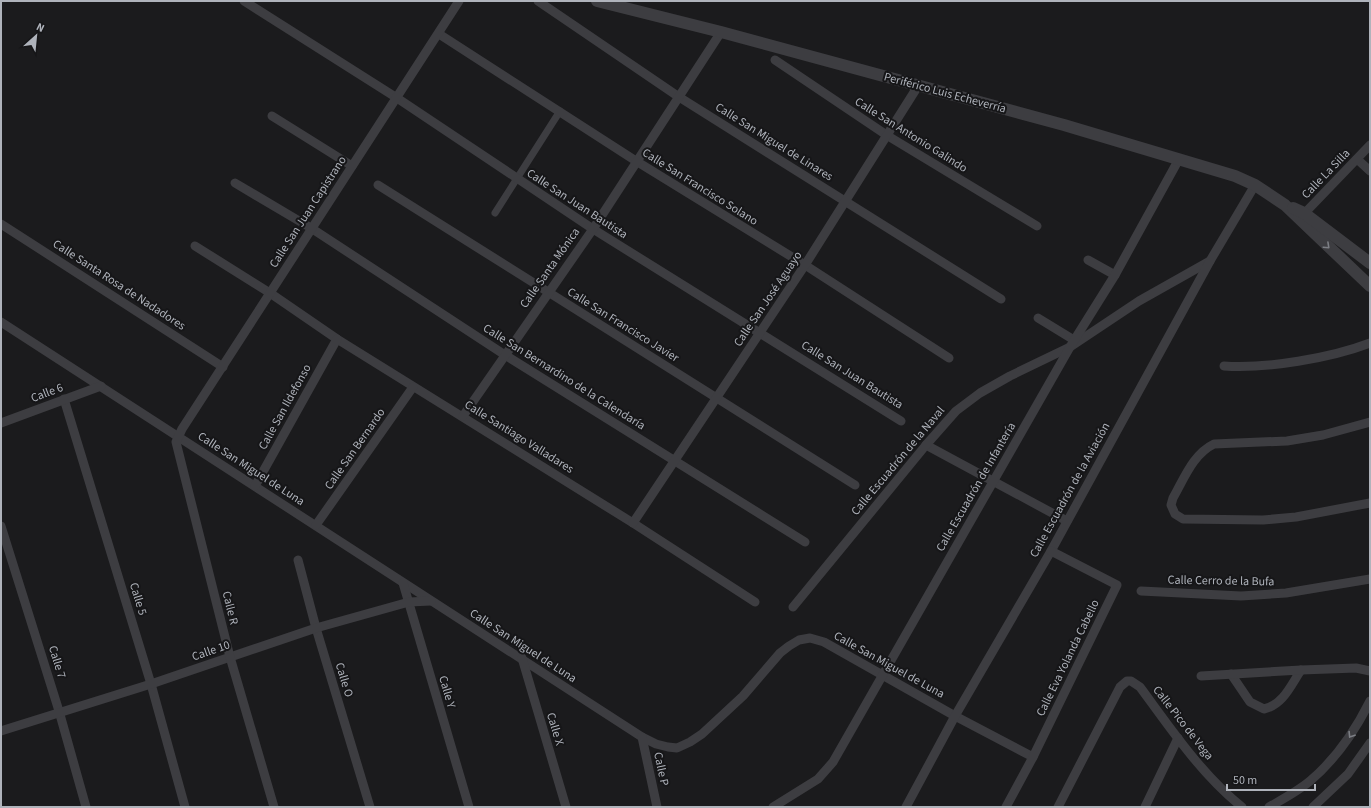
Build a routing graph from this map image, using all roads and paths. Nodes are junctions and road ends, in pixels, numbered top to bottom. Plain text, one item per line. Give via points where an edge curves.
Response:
1 (244, 1) edge
2 (459, 1) edge
3 (538, 1) edge
4 (597, 1) edge
5 (721, 32) junction
6 (439, 34) junction
7 (775, 60) dead end
8 (918, 86) junction
9 (679, 96) junction
10 (396, 98) junction
11 (560, 111) junction
12 (272, 116) dead end
13 (888, 136) junction
14 (1370, 145) edge
15 (1180, 159) junction
16 (1357, 159) junction
17 (636, 161) junction
18 (352, 166) junction
19 (1370, 171) edge
20 (516, 179) junction
21 (235, 183) dead end
22 (378, 185) dead end
23 (1256, 185) junction
24 (846, 201) junction
25 (495, 213) dead end
26 (1302, 216) junction
27 (1, 224) edge
28 (1036, 226) dead end
29 (311, 228) junction
30 (592, 229) junction
31 (195, 246) dead end
32 (1088, 260) dead end
33 (1210, 261) junction
34 (1370, 263) edge
35 (805, 265) junction
36 (1115, 275) junction
37 (1370, 286) edge
38 (270, 292) junction
39 (548, 292) junction
40 (1001, 299) dead end
41 (1038, 318) dead end
42 (1, 322) edge
43 (760, 333) junction
44 (337, 339) junction
45 (1072, 343) junction
46 (1370, 343) edge
47 (505, 355) junction
48 (950, 358) dead end
49 (1224, 366) dead end
50 (223, 367) junction
51 (101, 386) junction
52 (413, 387) junction
53 (717, 398) junction
54 (64, 399) junction
55 (463, 416) junction
56 (901, 421) dead end
57 (1370, 422) edge
58 (1, 423) edge
59 (178, 437) junction
60 (926, 445) junction
61 (675, 461) junction
62 (993, 481) junction
63 (855, 485) dead end
64 (255, 486) junction
65 (1370, 503) edge
66 (1068, 521) junction
67 (633, 523) junction
68 (316, 525) junction
69 (1, 526) edge
70 (805, 542) dead end
71 (1051, 551) junction
72 (298, 560) dead end
73 (1370, 579) edge
74 (403, 583) junction
75 (1141, 591) dead end
76 (430, 601) junction
77 (409, 602) junction
78 (755, 602) dead end
79 (793, 607) dead end
80 (316, 628) junction
81 (230, 657) junction
82 (522, 658) junction
83 (1301, 670) junction
84 (1370, 671) edge
85 (883, 674) junction
86 (1230, 674) junction
87 (1201, 676) dead end
88 (151, 684) junction
89 (1370, 701) edge
90 (60, 711) junction
91 (955, 716) junction
92 (1, 731) edge
93 (642, 737) junction
94 (1178, 738) junction
95 (1370, 743) edge
96 (1033, 757) junction
97 (86, 807) edge
98 (185, 807) edge
99 (274, 807) edge
100 (370, 807) edge
101 (469, 807) edge
102 (566, 807) edge
103 (657, 807) edge
104 (773, 807) edge
105 (906, 807) edge
106 (1006, 807) edge
107 (1058, 807) edge
108 (1145, 807) edge
109 (1242, 807) edge
110 (1269, 807) edge
111 (1314, 807) edge

1 - 10 street, Calle San Juan Bautista
2 - 6 street, Calle San Juan Capistrano
3 - 9 street, Calle San Miguel de Linares
4 - 5 street, Periférico Luis Echeverría
5 - 8 street, Periférico Luis Echeverría
5 - 9 street, Calle Santa Mónica
6 - 10 street, Calle San Juan Capistrano
6 - 11 street, Calle San Francisco Solano
7 - 13 street, Calle San Antonio Galindo
8 - 13 street, Calle San José Aguayo
8 - 15 street, Periférico Luis Echeverría
9 - 17 street, Calle Santa Mónica
9 - 24 street, Calle San Miguel de Linares
10 - 18 street, Calle San Juan Capistrano
10 - 20 street, Calle San Juan Bautista
11 - 17 street, Calle San Francisco Solano
11 - 20 street
12 - 18 street
13 - 24 street, Calle San José Aguayo
13 - 28 street, Calle San Antonio Galindo
14 - 16 street, Calle La Silla
15 - 23 street, Periférico Luis Echeverría
15 - 36 street, Calle Escuadrón de Infantería
16 - 19 street
16 - 26 street, Calle La Silla
17 - 30 street, Calle Santa Mónica
17 - 35 street, Calle San Francisco Solano
18 - 29 street, Calle San Juan Capistrano
20 - 25 street
20 - 30 street, Calle San Juan Bautista
21 - 29 street, Calle San Bernardino de la Calendaría
22 - 39 street, Calle San Francisco Javier
23 - 26 street, Periférico Luis Echeverría
23 - 33 street, Calle Escuadrón de la Aviación
24 - 35 street, Calle San José Aguayo
24 - 40 street, Calle San Miguel de Linares
26 - 34 street, Periférico Luis Echeverría
26 -> 37 street, Periférico Luis Echeverría
27 - 50 street, Calle Santa Rosa de Nadadores
29 - 38 street, Calle San Juan Capistrano
29 - 47 street, Calle San Bernardino de la Calendaría
30 - 39 street, Calle Santa Mónica
30 - 43 street, Calle San Juan Bautista
31 - 38 street, Calle Santiago Valladares
32 - 36 street
33 - 45 street, Calle Escuadrón de la Naval
33 - 66 street, Calle Escuadrón de la Aviación
35 - 43 street, Calle San José Aguayo
35 - 48 street, Calle San Francisco Solano
36 - 45 street, Calle Escuadrón de Infantería
38 - 44 street, Calle Santiago Valladares
38 - 50 street, Calle San Juan Capistrano
39 - 47 street, Calle Santa Mónica
39 - 53 street, Calle San Francisco Javier
41 - 45 street
42 - 51 street, Calle San Miguel de Luna
43 - 53 street, Calle San José Aguayo
43 - 56 street, Calle San Juan Bautista
44 - 52 street, Calle Santiago Valladares
44 - 64 street, Calle San Ildefonso
45 - 60 street, Calle Escuadrón de la Naval via 980,393 956,411
45 - 62 street, Calle Escuadrón de Infantería
46 - 49 street via 1331,354 1266,365
47 - 55 street, Calle Santa Mónica
47 - 61 street, Calle San Bernardino de la Calendaría
50 - 59 street, Calle San Juan Capistrano
51 - 54 street, Calle 6
51 - 59 street, Calle San Miguel de Luna
52 - 55 street, Calle Santiago Valladares
52 - 68 street, Calle San Bernardo
53 - 61 street, Calle San José Aguayo
53 - 63 street, Calle San Francisco Javier
54 - 58 street, Calle 6
54 - 88 street, Calle 5
55 - 67 street, Calle Santiago Valladares
57 - 65 street via 1323,435 1287,441 1214,444 1199,455 1171,505 1175,514 1183,518 1263,520 1296,518
59 - 64 street, Calle San Miguel de Luna
59 - 81 street, Calle R via 177,450
60 - 62 street
60 - 79 street, Calle Escuadrón de la Naval
61 - 67 street, Calle San José Aguayo
61 - 70 street, Calle San Bernardino de la Calendaría
62 - 66 street
62 - 85 street, Calle Escuadrón de Infantería
64 - 68 street, Calle San Miguel de Luna
66 - 71 street, Calle Escuadrón de la Aviación
67 - 78 street, Calle Santiago Valladares
68 - 74 street, Calle San Miguel de Luna
69 - 90 street, Calle 7
71 - 91 street, Calle Escuadrón de la Aviación
71 - 96 street, Calle Eva Yolanda Cabello via 1117,585
72 - 80 street, Calle O
73 - 75 street, Calle Cerro de la Bufa via 1278,594 1241,596
74 - 76 street, Calle San Miguel de Luna
74 - 77 street, Calle Y
76 - 77 street, Calle 10
76 - 82 street, Calle San Miguel de Luna
77 - 80 street, Calle 10
77 - 101 street, Calle Y
80 - 81 street, Calle 10
80 - 100 street, Calle O
81 - 88 street, Calle 10
81 - 99 street, Calle R
82 - 93 street, Calle San Miguel de Luna
82 - 102 street, Calle X
83 - 84 street via 1356,668
83 - 86 street
83 - 86 street via 1281,700 1264,709 1250,702
85 - 91 street, Calle San Miguel de Luna
85 - 93 street, Calle San Miguel de Luna via 824,642 810,638 799,640 780,653 743,696 690,742 677,748 656,744
85 - 104 street, Calle Escuadrón de Infantería via 826,772
86 - 87 street
88 - 90 street, Calle 10
88 - 98 street, Calle 5
89 -> 110 street via 1345,745 1327,764 1310,781
90 - 92 street, Calle 10
90 - 97 street, Calle 7
91 - 96 street, Calle San Miguel de Luna
91 - 105 street, Calle Escuadrón de la Aviación
93 - 103 street, Calle P
94 - 107 street, Calle Pico de Vega via 1140,687 1127,681 1120,687
94 - 108 street
94 - 109 street, Calle Pico de Vega via 1218,786
95 - 111 street via 1348,774
96 - 106 street, Calle Eva Yolanda Cabello

